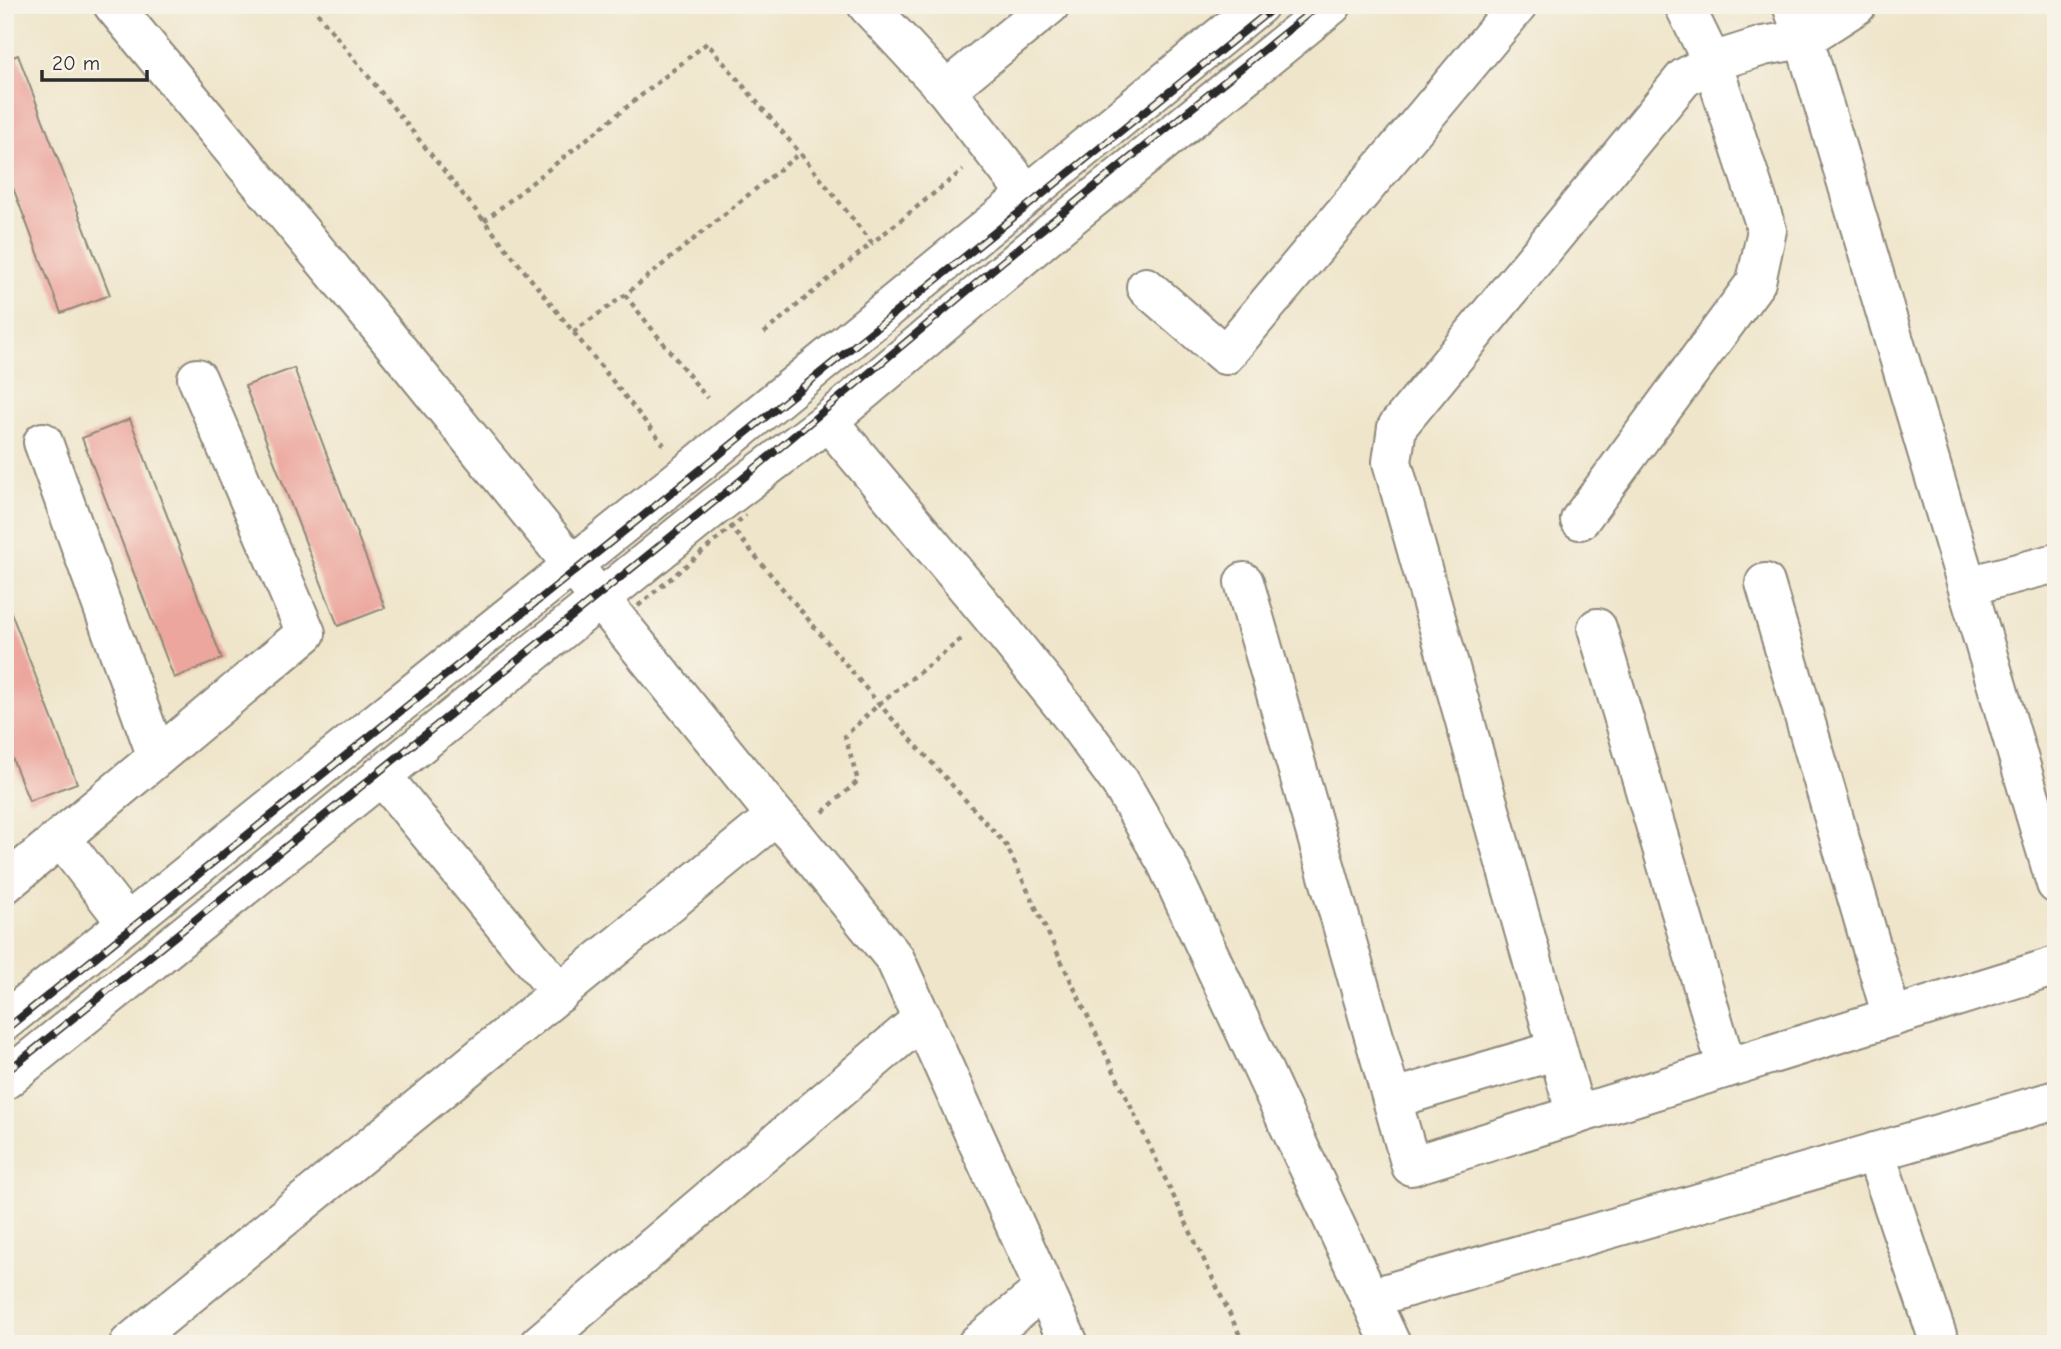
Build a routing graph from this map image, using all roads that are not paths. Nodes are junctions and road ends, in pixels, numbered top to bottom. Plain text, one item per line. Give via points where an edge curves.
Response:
1 (113, 5) edge
2 (867, 5) edge
3 (1050, 5) edge
4 (1259, 5) edge
5 (1332, 5) edge
6 (1518, 5) edge
7 (1684, 5) edge
8 (1857, 5) edge
9 (1798, 22) edge
10 (1712, 62) junction
11 (946, 90) junction
12 (1027, 194) junction
13 (1146, 287) dead end
14 (197, 378) dead end
15 (828, 421) junction
16 (43, 442) dead end
17 (1580, 520) dead end
18 (2056, 563) edge
19 (572, 565) junction
20 (1244, 582) dead end
21 (1765, 583) dead end
22 (1968, 586) junction
23 (600, 600) junction
24 (1597, 628) dead end
25 (157, 757) junction
26 (381, 775) junction
27 (785, 826) junction
28 (61, 838) junction
29 (5, 884) edge
30 (2056, 884) edge
31 (127, 922) junction
32 (2056, 966) edge
33 (560, 993) junction
34 (1892, 1017) junction
35 (923, 1018) junction
36 (5, 1021) edge
37 (1544, 1054) dead end
38 (1727, 1068) junction
39 (5, 1080) edge
40 (1392, 1099) junction
41 (2056, 1100) edge
42 (1576, 1115) junction
43 (1875, 1152) junction
44 (1043, 1290) junction
45 (1370, 1298) junction
46 (129, 1344) edge
47 (539, 1344) edge
48 (977, 1344) edge
49 (1069, 1344) edge
50 (1391, 1344) edge
51 (1940, 1344) edge

1 - 19 street
2 - 11 street
3 - 11 street
4 - 12 street
5 - 15 street
6 - 13 street via 1225,355
7 - 10 street
8 - 9 street
9 - 10 street via 1763,46
9 - 22 street
10 - 17 street via 1767,230 1756,282
10 - 42 street via 1684,78 1396,427 1392,462
11 - 12 street
12 - 19 street
14 - 25 street via 306,633
15 - 23 street via 730,511
15 - 45 street via 991,616 1120,782 1166,862
16 - 25 street
18 - 22 street
19 - 23 street
19 - 31 street
20 - 40 street
21 - 34 street
22 - 30 street
23 - 26 street
23 - 27 street
24 - 38 street
25 - 28 street
26 - 33 street
26 - 39 street
27 - 33 street
27 - 35 street via 895,959
28 - 29 street
28 - 31 street
31 - 36 street
32 - 34 street
33 - 46 street
34 - 38 street
35 - 44 street
35 - 47 street
37 - 40 street
38 - 42 street
40 - 42 street via 1411,1166
41 - 43 street
43 - 45 street
43 - 51 street
44 - 48 street
44 - 49 street
45 - 50 street

